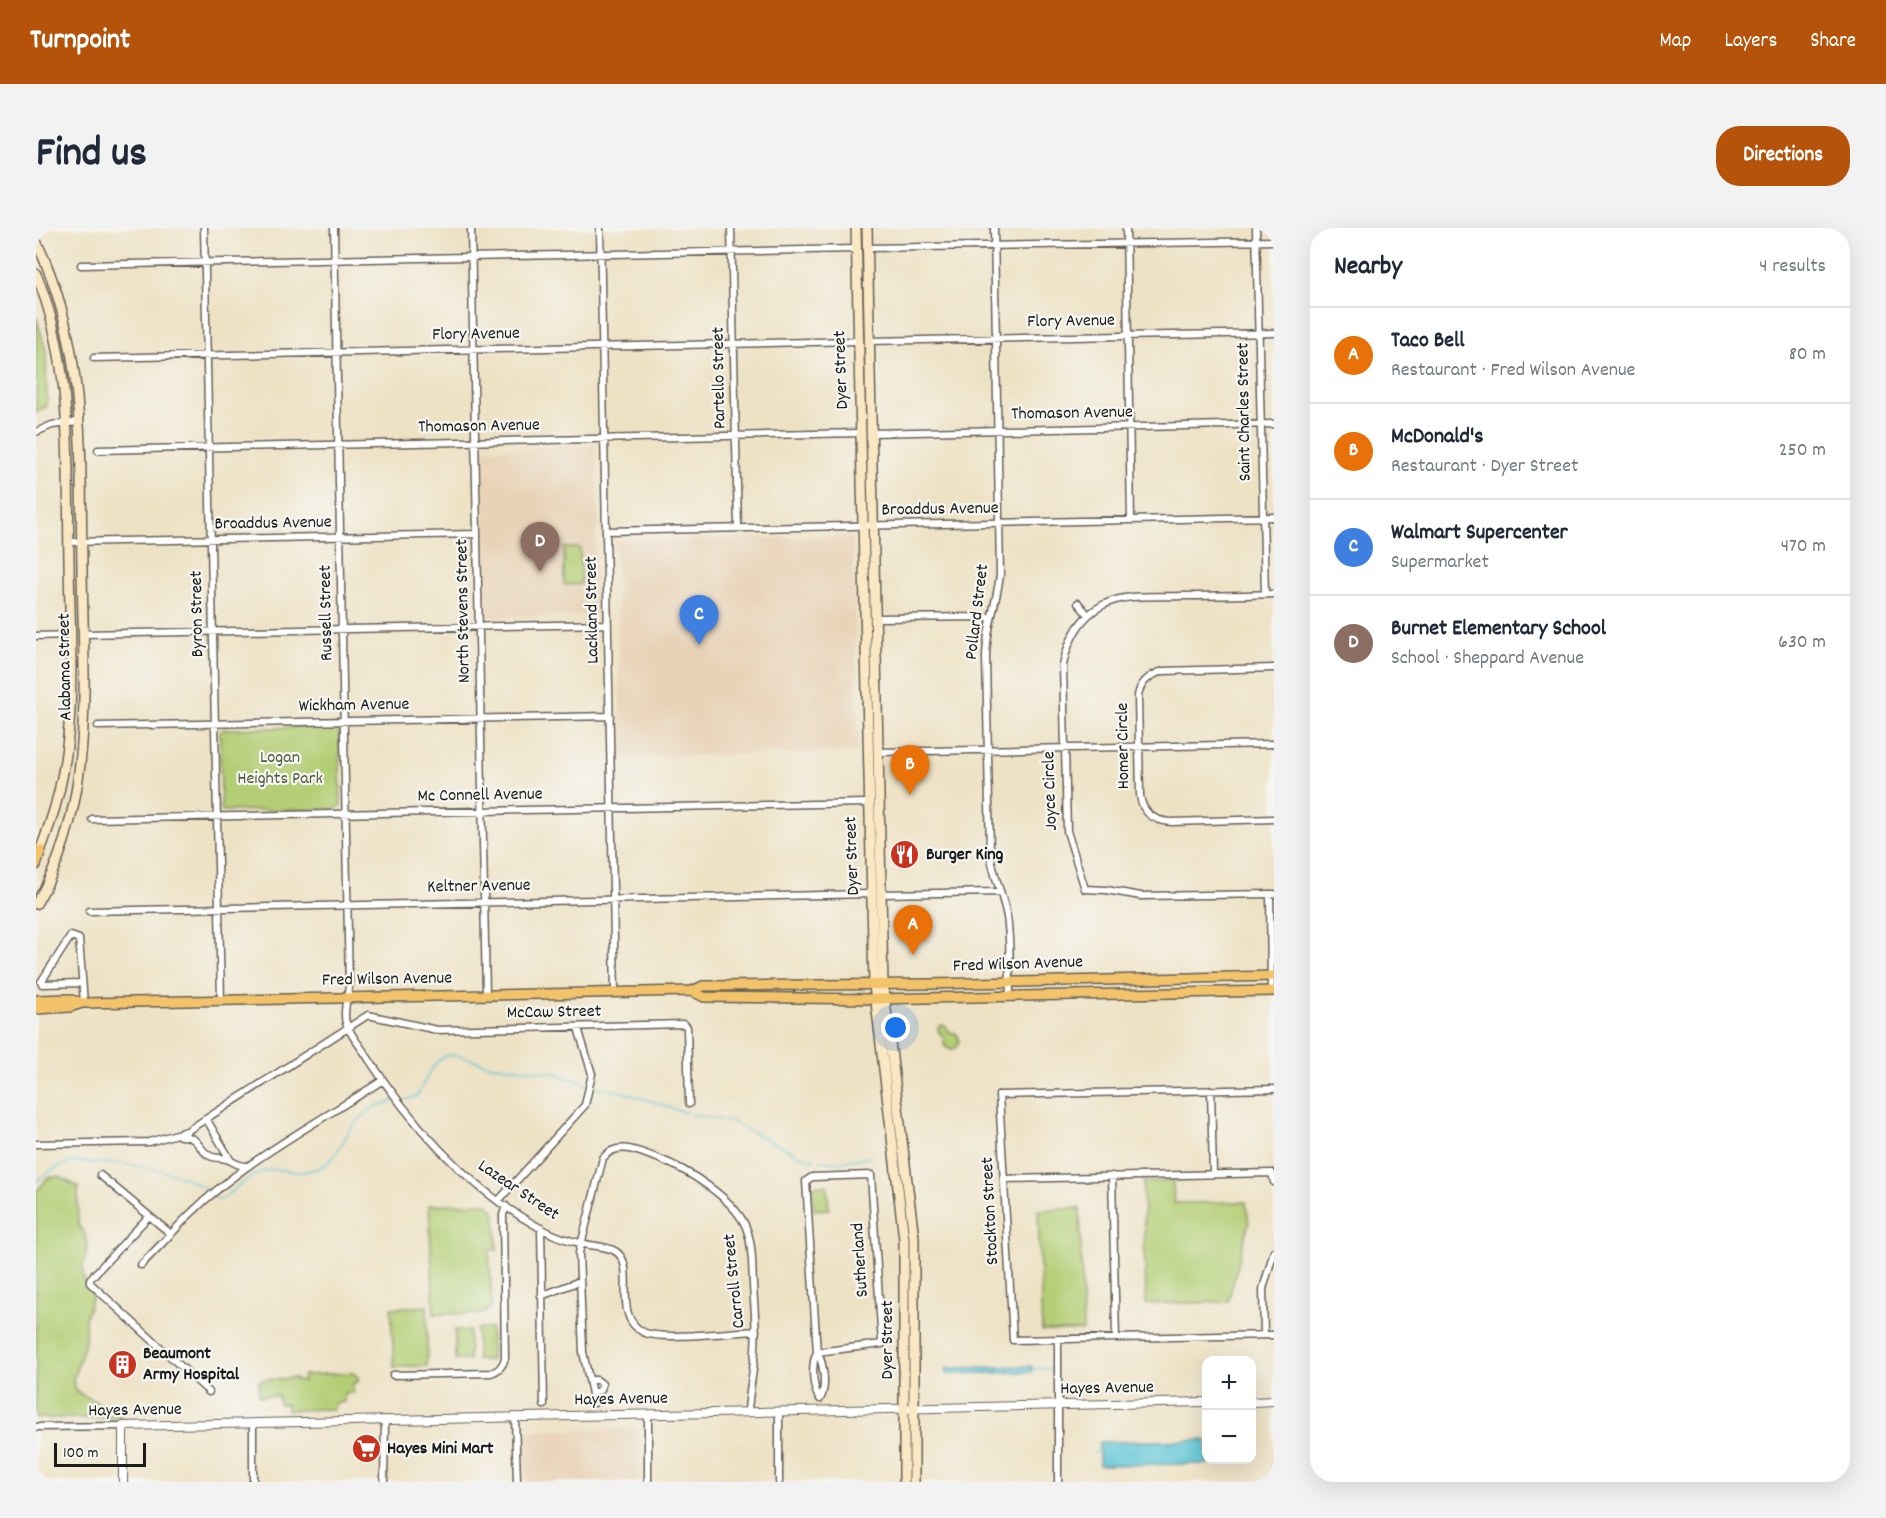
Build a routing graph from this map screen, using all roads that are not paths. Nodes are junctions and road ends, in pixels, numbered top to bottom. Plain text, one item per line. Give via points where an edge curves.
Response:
1 (204, 228) edge
2 (334, 228) edge
3 (471, 228) edge
4 (600, 228) edge
5 (731, 228) edge
6 (856, 228) edge
7 (867, 228) edge
8 (994, 228) edge
9 (1126, 228) edge
10 (1256, 228) edge
11 (1256, 241) junction
12 (1274, 241) edge
13 (36, 242) edge
14 (1126, 244) junction
15 (994, 246) junction
16 (867, 248) junction
17 (856, 249) junction
18 (732, 252) junction
19 (600, 254) junction
20 (471, 257) junction
21 (334, 260) junction
22 (205, 262) junction
23 (81, 265) dead end
24 (36, 274) edge
25 (856, 291) junction
26 (1259, 333) junction
27 (1274, 333) edge
28 (1128, 336) junction
29 (997, 339) junction
30 (858, 341) junction
31 (869, 341) junction
32 (734, 344) junction
33 (602, 347) junction
34 (473, 350) junction
35 (336, 353) junction
36 (207, 355) junction
37 (94, 358) dead end
38 (870, 379) junction
39 (78, 422) junction
40 (66, 423) junction
41 (1261, 424) junction
42 (1274, 424) edge
43 (1130, 427) junction
44 (998, 430) junction
45 (36, 432) edge
46 (860, 433) junction
47 (871, 433) junction
48 (736, 436) junction
49 (604, 439) junction
50 (475, 442) junction
51 (338, 445) junction
52 (209, 447) junction
53 (98, 450) dead end
54 (1263, 518) junction
55 (1274, 518) edge
56 (1131, 520) junction
57 (1001, 524) junction
58 (863, 526) junction
59 (873, 526) junction
60 (738, 528) junction
61 (606, 531) junction
62 (477, 534) junction
63 (340, 537) junction
64 (211, 540) junction
65 (69, 542) junction
66 (81, 542) junction
67 (1265, 594) junction
68 (1274, 594) edge
69 (1078, 603) dead end
70 (1088, 615) junction
71 (990, 617) junction
72 (864, 618) junction
73 (876, 618) junction
74 (608, 624) junction
75 (479, 626) junction
76 (342, 629) junction
77 (213, 632) junction
78 (83, 634) junction
79 (70, 635) junction
80 (36, 636) edge
81 (876, 656) junction
82 (1274, 668) edge
83 (610, 716) junction
84 (481, 718) junction
85 (344, 721) junction
86 (867, 722) junction
87 (215, 724) junction
88 (98, 726) dead end
89 (1274, 744) edge
90 (1139, 747) junction
91 (1064, 748) junction
92 (988, 750) junction
93 (878, 752) junction
94 (868, 803) junction
95 (612, 808) junction
96 (483, 811) junction
97 (346, 813) junction
98 (217, 816) junction
99 (92, 819) dead end
100 (1274, 819) edge
101 (880, 830) junction
102 (38, 854) edge
103 (36, 865) edge
104 (870, 870) junction
105 (999, 892) junction
106 (871, 894) junction
107 (881, 894) junction
108 (1272, 894) edge
109 (614, 900) junction
110 (485, 902) junction
111 (36, 904) edge
112 (348, 905) junction
113 (219, 908) junction
114 (89, 911) dead end
115 (1272, 976) edge
116 (1010, 981) junction
117 (82, 983) junction
118 (42, 984) junction
119 (878, 985) junction
120 (692, 991) junction
121 (1272, 991) edge
122 (615, 992) junction
123 (486, 994) junction
124 (347, 997) junction
125 (1010, 997) junction
126 (38, 999) edge
127 (879, 999) junction
128 (221, 1000) junction
129 (84, 1003) junction
130 (36, 1009) edge
131 (348, 1027) junction
132 (578, 1028) junction
133 (383, 1080) junction
134 (1274, 1089) edge
135 (1211, 1090) junction
136 (689, 1104) dead end
137 (207, 1120) junction
138 (173, 1137) junction
139 (36, 1144) edge
140 (231, 1161) junction
141 (247, 1166) junction
142 (100, 1174) dead end
143 (1213, 1174) junction
144 (1112, 1176) junction
145 (1004, 1179) junction
146 (1274, 1182) edge
147 (498, 1200) junction
148 (507, 1206) junction
149 (149, 1216) junction
150 (541, 1228) junction
151 (171, 1234) junction
152 (581, 1243) junction
153 (1274, 1251) edge
154 (141, 1265) dead end
155 (580, 1281) junction
156 (542, 1296) junction
157 (756, 1331) junction
158 (1264, 1335) junction
159 (1274, 1335) edge
160 (1116, 1338) junction
161 (1058, 1339) junction
162 (817, 1352) junction
163 (393, 1375) dead end
164 (589, 1380) junction
165 (209, 1392) dead end
166 (592, 1393) junction
167 (1274, 1401) edge
168 (1202, 1402) edge
169 (1256, 1402) edge
170 (594, 1403) dead end
171 (544, 1405) dead end
172 (1059, 1405) junction
173 (909, 1409) junction
174 (821, 1410) junction
175 (779, 1411) junction
176 (748, 1412) junction
177 (648, 1414) junction
178 (515, 1417) junction
179 (385, 1420) junction
180 (252, 1423) junction
181 (123, 1426) junction
182 (36, 1427) edge
183 (123, 1482) edge
184 (253, 1482) edge
185 (384, 1482) edge
186 (517, 1482) edge
187 (648, 1482) edge
188 (779, 1482) edge
189 (904, 1482) edge
190 (914, 1482) edge
191 (1058, 1482) edge

1 - 22 street, Byron Street
2 - 21 street, Russell Street
3 - 20 street, North Stevens Street
4 - 19 street, Lackland Street
5 - 18 street, Partello Street
6 - 17 main road, Dyer Street
7 - 16 main road, Dyer Street
8 - 15 street, Pollard Street
9 - 14 street
10 - 11 street, Saint Charles Street
11 - 12 street
11 - 14 street
11 - 26 street, Saint Charles Street
13 - 39 main road, Alabama Street via 67,324
14 - 15 street
14 - 28 street
15 - 16 street
15 - 29 street, Pollard Street
16 - 31 main road, Dyer Street
17 - 18 street
17 - 25 main road, Dyer Street
18 - 19 street
18 - 32 street, Partello Street
19 - 20 street
19 - 33 street, Lackland Street
20 - 21 street
20 - 34 street, North Stevens Street
21 - 22 street
21 - 35 street, Russell Street
22 - 23 street
22 - 36 street, Byron Street
24 - 40 main road, Alabama Street via 57,342
25 - 30 main road, Dyer Street
25 - 31 main road via 860,296 862,334
26 - 27 street, Flory Avenue
26 - 28 street, Flory Avenue
26 - 41 street, Saint Charles Street
28 - 29 street, Flory Avenue
28 - 43 street
29 - 31 street, Flory Avenue
29 - 44 street, Pollard Street
30 - 32 street, Flory Avenue
30 - 38 main road
30 - 46 main road, Dyer Street
31 - 38 main road, Dyer Street
32 - 33 street, Flory Avenue
32 - 48 street, Partello Street
33 - 34 street, Flory Avenue
33 - 49 street, Lackland Street
34 - 35 street, Flory Avenue
34 - 50 street, North Stevens Street
35 - 36 street, Flory Avenue
35 - 51 street, Russell Street
36 - 37 street, Flory Avenue
36 - 52 street, Byron Street
38 - 47 main road, Dyer Street
39 - 40 street
39 - 66 main road, Alabama Street
40 - 45 street
40 - 65 main road, Alabama Street
41 - 42 street, Thomason Avenue
41 - 43 street, Thomason Avenue
41 - 54 street, Saint Charles Street
43 - 44 street, Thomason Avenue
43 - 56 street
44 - 47 street, Thomason Avenue
44 - 57 street, Pollard Street
46 - 48 street, Thomason Avenue
46 - 58 main road, Dyer Street
47 - 59 main road, Dyer Street
48 - 49 street, Thomason Avenue
48 - 60 street, Partello Street
49 - 50 street, Thomason Avenue
49 - 61 street, Lackland Street
50 - 51 street, Thomason Avenue
50 - 62 street, North Stevens Street
51 - 52 street, Thomason Avenue
51 - 63 street, Russell Street
52 - 53 street, Thomason Avenue
52 - 64 street, Byron Street
54 - 55 street, Broaddus Avenue
54 - 56 street, Broaddus Avenue
54 - 67 street, Saint Charles Street
56 - 57 street, Broaddus Avenue
57 - 59 street, Broaddus Avenue
57 - 71 street, Pollard Street via 1000,582
58 - 59 street, Broaddus Avenue
58 - 60 street, Broaddus Avenue
58 - 72 main road, Dyer Street
59 - 73 main road, Dyer Street
60 - 61 street, Broaddus Avenue
61 - 74 street, Lackland Street
62 - 63 street, Broaddus Avenue
62 - 75 street, North Stevens Street
63 - 64 street, Broaddus Avenue
63 - 76 street, Russell Street
64 - 66 street, Broaddus Avenue
64 - 77 street, Byron Street
65 - 66 street, Broaddus Avenue
65 - 79 main road, Alabama Street
66 - 78 main road, Alabama Street
67 - 68 street, Joyce Circle
67 - 70 street, Joyce Circle via 1132,597 1109,602
69 - 70 street
70 - 91 street, Joyce Circle via 1073,635 1063,665
71 - 73 street
71 - 92 street, Pollard Street via 986,643
72 - 81 main road via 870,622 871,646
72 - 86 main road, Dyer Street
73 - 81 main road, Dyer Street
74 - 75 street
74 - 83 street, Lackland Street
75 - 76 street
75 - 84 street, North Stevens Street
76 - 77 street
76 - 85 street, Russell Street
77 - 78 street
77 - 87 street, Byron Street
78 - 111 main road, Alabama Street via 84,716 77,788 65,838
79 - 80 street
79 - 102 main road, Alabama Street via 70,718 65,766 55,809
81 - 93 main road, Dyer Street
82 - 90 street, Homer Circle via 1154,674 1138,692
83 - 84 street, Wickham Avenue
83 - 95 street, Lackland Street
84 - 85 street, Wickham Avenue
84 - 96 street, North Stevens Street
85 - 87 street, Wickham Avenue
85 - 97 street, Russell Street
86 - 93 main road via 872,746
86 - 94 main road, Dyer Street
87 - 88 street, Wickham Avenue
87 - 98 street, Byron Street
89 - 90 street
90 - 91 street
90 - 100 street, Homer Circle via 1140,801 1152,817 1171,822
91 - 92 street
91 - 108 street, Joyce Circle via 1067,831 1085,890 1141,896
92 - 93 street
92 - 105 street, Pollard Street via 990,853
93 - 101 main road, Dyer Street
94 - 95 street, Mc Connell Avenue
94 - 101 main road via 874,805
94 - 104 main road, Dyer Street
95 - 96 street, Mc Connell Avenue
95 - 109 street, Lackland Street
96 - 97 street, Mc Connell Avenue
96 - 110 street, North Stevens Street
97 - 98 street, Mc Connell Avenue
97 - 112 street, Russell Street
98 - 99 street, Mc Connell Avenue
98 - 113 street, Byron Street
101 - 107 main road, Dyer Street
102 - 103 main road
104 - 106 main road, Dyer Street
104 - 107 main road via 875,891
105 - 107 street
105 - 116 street, Pollard Street via 1008,926
106 - 109 street, Keltner Avenue
106 - 119 main road, Dyer Street
107 - 119 main road, Dyer Street
108 - 115 street
109 - 110 street, Keltner Avenue
109 - 122 street, Lackland Street
110 - 112 street, Keltner Avenue
110 - 123 street, North Stevens Street
112 - 113 street, Keltner Avenue
112 - 124 street, Russell Street
113 - 114 street, Keltner Avenue
113 - 128 street, Byron Street
115 - 116 main road, Fred Wilson Avenue
115 - 121 street
116 - 119 main road, Fred Wilson Avenue
116 - 125 street, Pollard Street
117 - 118 street
117 - 118 street via 79,939 71,936 42,978
117 - 129 street
118 - 126 street
119 - 120 main road, Fred Wilson Avenue via 703,986
119 - 127 main road, Dyer Street
120 - 122 main road, Fred Wilson Avenue
120 - 127 main road, Fred Wilson Avenue via 704,997
121 - 125 main road, Fred Wilson Avenue
122 - 123 main road, Fred Wilson Avenue
123 - 124 main road, Fred Wilson Avenue
124 - 128 main road, Fred Wilson Avenue
124 - 131 street, Russell Street
125 - 127 main road, Fred Wilson Avenue
126 - 129 main road, Fred Wilson Avenue
127 - 173 main road, Dyer Street via 904,1239
128 - 129 main road, Fred Wilson Avenue
129 - 130 main road, Fred Wilson Avenue
131 - 132 street, McCaw Street via 368,1015 431,1029
131 - 133 street, Lazear Street
131 - 137 street, McCaw Street
132 - 136 street, McCaw Street via 685,1025
132 - 147 street via 592,1074 585,1105
133 - 141 street
133 - 147 street, Lazear Street via 420,1129
134 - 135 street, Stockton Street
135 - 143 street
135 - 145 street, Stockton Street via 999,1095
137 - 138 street, McCaw Street
137 - 140 street
138 - 139 street via 139,1143
138 - 140 street via 187,1136 210,1156
140 - 141 street
141 - 151 street
142 - 149 street
143 - 144 street
143 - 146 street via 1272,1173
144 - 145 street
144 - 160 street
145 - 161 street, Stockton Street via 1013,1340
147 - 148 street, Lazear Street
148 - 150 street, Lazear Street
148 - 163 street via 503,1215 503,1364 491,1373
149 - 151 street
149 - 165 street via 90,1283
150 - 152 street, Lazear Street
150 - 156 street
151 - 154 street
152 - 155 street
152 - 157 street, Lazear Street via 612,1249 621,1255 626,1308 641,1331 663,1337
152 - 157 street, Carroll Street via 607,1154 625,1148 674,1165 726,1199 742,1218 749,1239
153 - 158 street via 1263,1289
155 - 156 street
155 - 164 street
156 - 171 street
157 - 176 street, Carroll Street
158 - 159 street, Stockton Street
158 - 160 street, Stockton Street
160 - 161 street, Stockton Street
161 - 172 street
162 - 162 street, Sutherland via 882,1344 871,1174 812,1177 806,1181
162 - 174 street via 824,1393
164 - 166 street
164 - 166 street via 602,1384 601,1390
166 - 170 street
167 - 169 street
168 - 172 street, Hayes Avenue
172 - 173 street, Hayes Avenue
172 - 191 street
173 - 174 street, Hayes Avenue
173 - 189 main road, Dyer Street
173 - 190 main road, Dyer Street
174 - 175 street, Hayes Avenue
175 - 176 street, Hayes Avenue
175 - 188 street
176 - 177 street, Hayes Avenue
177 - 178 street, Hayes Avenue
177 - 187 street
178 - 179 street, Hayes Avenue
178 - 186 street
179 - 180 street, Hayes Avenue
179 - 185 street
180 - 181 street, Hayes Avenue
180 - 184 street
181 - 182 street, Hayes Avenue
181 - 183 street

